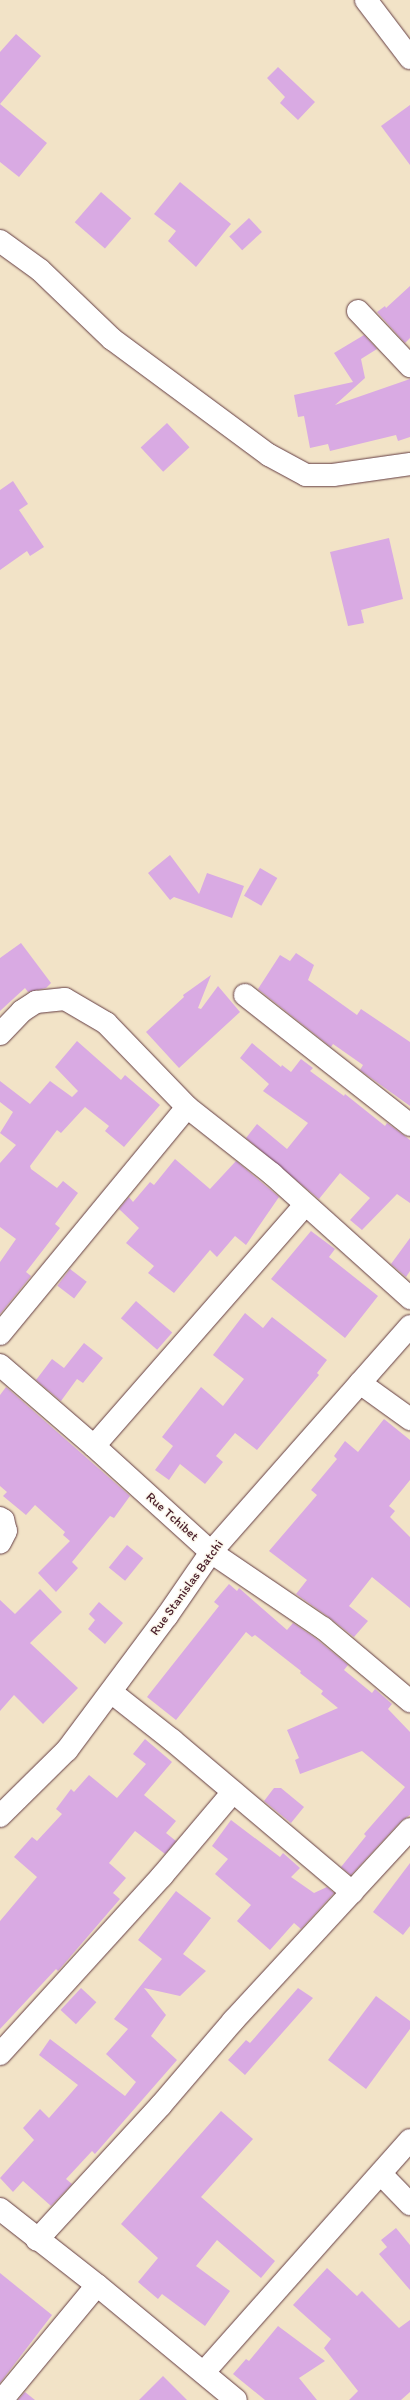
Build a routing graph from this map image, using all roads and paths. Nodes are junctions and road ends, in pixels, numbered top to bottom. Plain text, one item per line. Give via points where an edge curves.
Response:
1 (366, 0) edge
2 (410, 58) edge
3 (0, 241) edge
4 (358, 311) dead end
5 (410, 366) edge
6 (410, 464) edge
7 (245, 995) dead end
8 (0, 1034) edge
9 (187, 1107) junction
10 (410, 1125) edge
11 (304, 1206) junction
12 (410, 1298) edge
13 (410, 1326) edge
14 (0, 1334) edge
15 (0, 1366) edge
16 (360, 1383) junction
17 (410, 1419) edge
18 (94, 1446) junction
19 (0, 1518) edge
20 (0, 1543) edge
21 (211, 1552) junction
22 (111, 1692) junction
23 (410, 1701) edge
24 (233, 1792) junction
25 (2, 1809) edge
26 (410, 1829) edge
27 (352, 1892) junction
28 (0, 2054) edge
29 (410, 2140) edge
30 (381, 2174) junction
31 (410, 2204) edge
32 (0, 2209) edge
33 (37, 2240) junction
34 (97, 2285) junction
35 (204, 2372) junction
36 (2, 2400) edge
37 (236, 2400) edge

1 - 2 street
3 - 6 street via 40,270 112,339 269,455 306,475 333,475
4 - 5 street
7 - 10 street
8 - 9 street via 22,1010 36,1002 65,999 106,1023
9 - 11 street via 272,1174
9 - 14 street
11 - 12 street
11 - 18 street
13 - 16 street, Rue Stanislas Batchi
15 - 18 street, Rue Tchibet
16 - 17 street
16 - 21 street, Rue Stanislas Batchi
18 - 21 street, Rue Tchibet
19 - 20 street via 6,1531
21 - 22 street, Rue Stanislas Batchi
21 - 23 street, Rue Tchibet via 323,1628
22 - 24 street
22 - 25 street, Rue Stanislas Batchi via 67,1750
24 - 27 street
24 - 28 street via 162,1876
26 - 27 street
27 - 33 street
29 - 30 street
30 - 31 street
30 - 35 street
32 - 33 street
33 - 34 street
34 - 35 street
34 - 36 street
35 - 37 street

